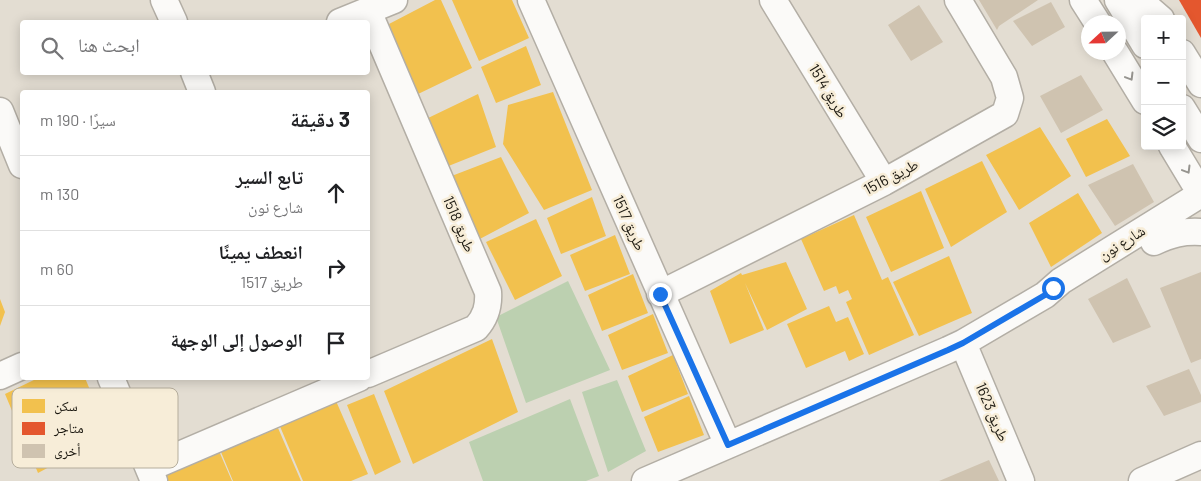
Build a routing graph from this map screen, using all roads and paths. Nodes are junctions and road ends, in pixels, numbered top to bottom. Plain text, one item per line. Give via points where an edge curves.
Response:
1 (164, 0) edge
2 (394, 0) edge
3 (531, 0) edge
4 (773, 0) edge
5 (958, 0) edge
6 (1084, 0) edge
7 (1118, 0) edge
8 (1124, 0) edge
9 (368, 10) junction
10 (1093, 15) edge
11 (1156, 15) edge
12 (173, 20) edge
13 (345, 20) edge
14 (1141, 38) edge
15 (1120, 60) edge
16 (1186, 60) edge
17 (195, 75) edge
18 (1201, 84) edge
19 (201, 90) edge
20 (1141, 94) edge
21 (0, 111) edge
22 (1186, 115) edge
23 (1201, 139) edge
24 (1174, 150) edge
25 (20, 160) edge
26 (884, 182) junction
27 (1201, 194) edge
28 (1201, 214) edge
29 (1201, 232) edge
30 (1154, 242) junction
31 (660, 294) junction
32 (1045, 295) junction
33 (963, 343) junction
34 (20, 367) edge
35 (370, 373) edge
36 (0, 376) edge
37 (348, 380) edge
38 (321, 385) edge
39 (728, 445) junction
40 (1201, 455) edge
41 (178, 460) edge
42 (163, 468) edge
43 (152, 474) edge
44 (645, 481) edge
45 (1021, 481) edge
46 (1142, 481) edge

1 - 12 street
2 - 9 street
3 - 31 street, طريق 1517
4 - 26 street, طريق 1514
5 - 26 street, طريق 1516 via 1004,77 1010,98 1005,114
6 - 10 street
7 - 14 street
8 - 11 street via 1147,7
9 - 13 street
9 - 35 street, طريق 1518 via 488,292 484,320 476,328
15 -> 20 street
16 - 18 street
17 - 19 street
21 - 25 street
22 - 23 street
24 -> 27 street
26 - 31 street, طريق 1516
27 - 32 street, شارع نون via 1061,281
28 - 30 street, شارع نون
29 - 30 street via 1172,234
30 - 32 street, شارع نون via 1067,290
31 - 39 street, طريق 1517
32 - 33 street, شارع نون
33 - 39 street, شارع نون
33 - 45 street, طريق 1623
34 - 36 street
37 - 38 street
38 - 41 street
39 - 44 street, شارع نون
40 - 46 street
42 - 43 street

